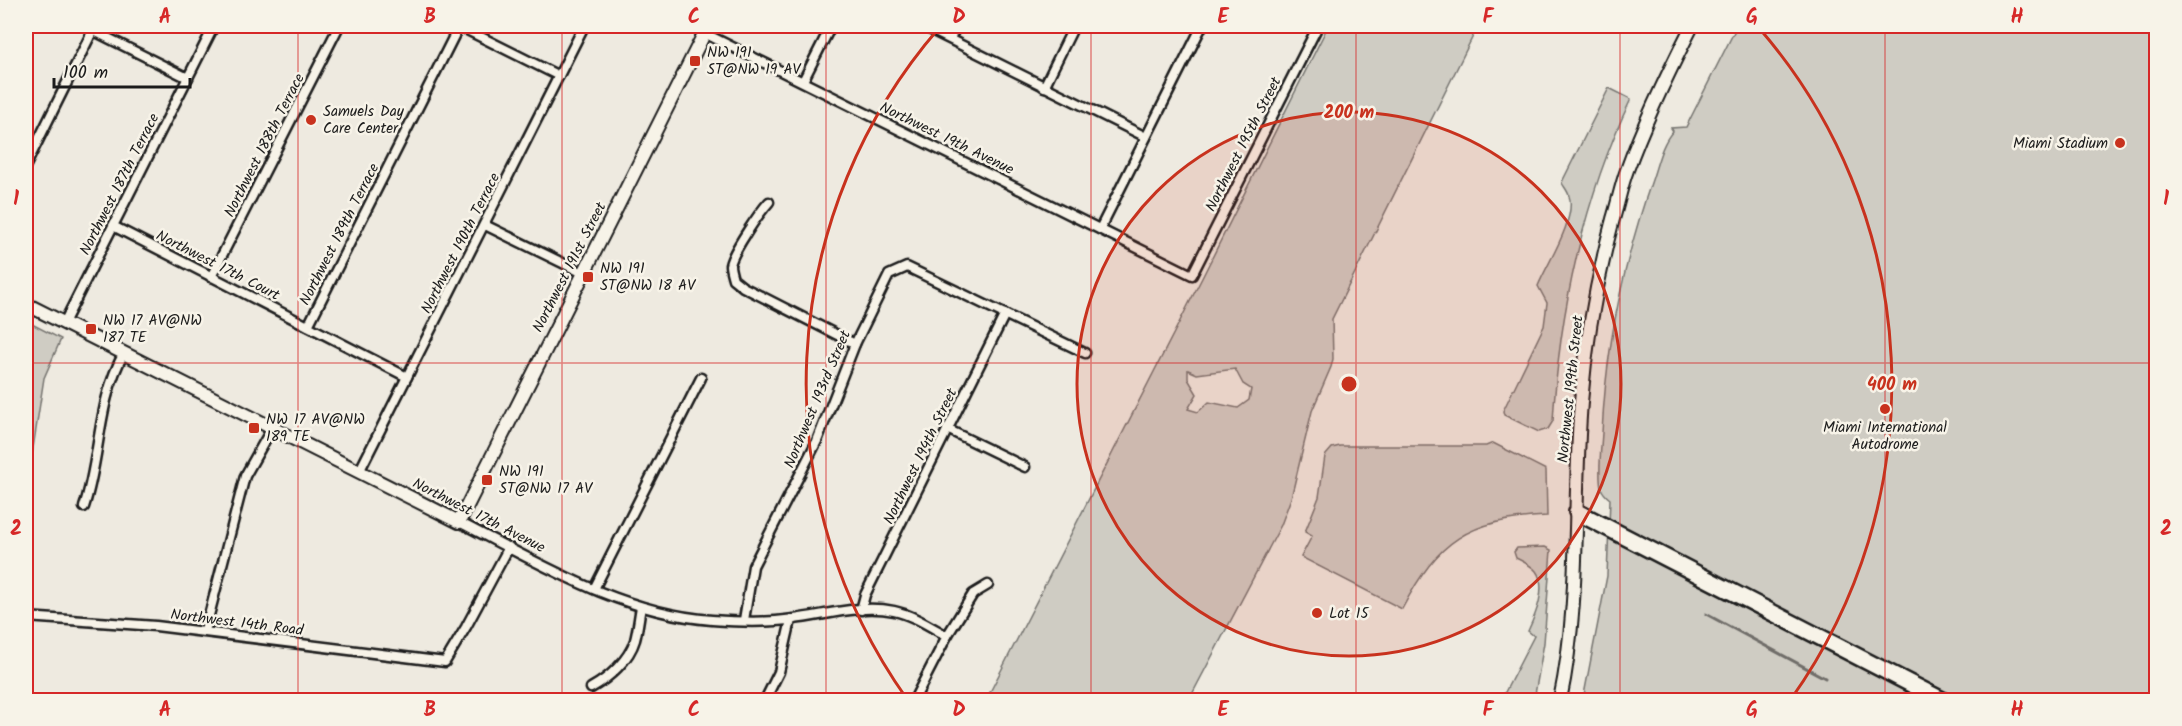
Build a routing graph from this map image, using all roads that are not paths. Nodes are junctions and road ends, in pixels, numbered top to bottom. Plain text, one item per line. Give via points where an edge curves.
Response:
1 (214, 26) edge
2 (339, 26) edge
3 (459, 26) edge
4 (584, 26) edge
5 (690, 26) edge
6 (831, 26) edge
7 (923, 26) edge
8 (957, 26) edge
9 (1074, 26) edge
10 (1202, 26) edge
11 (1318, 26) edge
12 (1692, 26) edge
13 (94, 28) edge
14 (706, 29) edge
15 (950, 38) junction
16 (559, 76) junction
17 (188, 78) junction
18 (803, 81) junction
19 (1044, 87) junction
20 (1146, 137) junction
21 (26, 165) edge
22 (769, 202) dead end
23 (485, 225) junction
24 (113, 226) junction
25 (1100, 229) junction
26 (583, 273) junction
27 (1192, 275) joint
28 (212, 277) junction
29 (26, 304) edge
30 (1005, 314) junction
31 (64, 323) junction
32 (308, 326) junction
33 (855, 344) junction
34 (1085, 353) dead end
35 (124, 354) junction
36 (407, 377) junction
37 (701, 378) dead end
38 (272, 428) junction
39 (947, 429) junction
40 (1025, 467) dead end
41 (359, 472) junction
42 (84, 507) dead end
43 (1577, 512) junction
44 (459, 522) junction
45 (509, 547) junction
46 (988, 585) dead end
47 (594, 589) junction
48 (641, 607) junction
49 (861, 610) junction
50 (26, 616) edge
51 (744, 620) junction
52 (791, 620) junction
53 (205, 631) junction
54 (947, 636) junction
55 (591, 688) dead end
56 (765, 700) edge
57 (914, 700) edge
58 (1560, 700) edge
59 (1942, 700) edge

1 - 17 street, Northwest 187th Terrace
2 - 28 street, Northwest 188th Terrace
3 - 16 street
3 - 32 street, Northwest 189th Terrace
4 - 16 street, Northwest 190th Terrace
5 - 14 street, Northwest 19th Avenue
6 - 18 street
7 - 15 street
8 - 15 street
9 - 19 street
10 - 20 street
11 - 27 street, Northwest 195th Street
12 - 43 street, Northwest 199th Street via 1656,96 1626,172 1604,254 1588,333
13 - 17 street
13 - 21 street
14 - 18 street, Northwest 19th Avenue
14 - 26 street, Northwest 191st Street
15 - 19 street
16 - 23 street, Northwest 190th Terrace
17 - 24 street, Northwest 187th Terrace
18 - 25 street, Northwest 19th Avenue
19 - 20 street
20 - 25 street
22 - 33 street via 735,254 730,267 733,279
23 - 26 street
23 - 36 street, Northwest 190th Terrace
24 - 28 street, Northwest 17th Court
24 - 31 street, Northwest 187th Terrace
25 - 27 street, Northwest 19th Avenue
26 - 44 street, Northwest 191st Street
28 - 32 street, Northwest 17th Court
29 - 31 street, Northwest 17th Avenue
30 - 33 street, Northwest 193rd Street via 908,267 889,275
30 - 34 street
30 - 39 street, Northwest 194th Street
31 - 35 street, Northwest 17th Avenue
32 - 36 street, Northwest 17th Court
33 - 51 street, Northwest 193rd Street via 817,441 753,566
35 - 38 street, Northwest 17th Avenue
35 - 42 street via 107,394
36 - 41 street, Northwest 190th Terrace
37 - 47 street
38 - 41 street, Northwest 17th Avenue
38 - 53 street via 245,476
39 - 40 street
39 - 49 street, Northwest 194th Street
41 - 44 street, Northwest 17th Avenue
43 - 58 street, Northwest 199th Street via 1573,610
43 - 59 highway
44 - 45 street, Northwest 17th Avenue
45 - 47 street, Northwest 17th Avenue
45 - 53 street, Northwest 14th Road via 445,662
46 - 54 street via 973,594
47 - 48 street, Northwest 17th Avenue
48 - 51 street, Northwest 17th Avenue via 712,620
48 - 55 street via 635,641 610,675
49 - 52 street, Northwest 17th Avenue
49 - 54 street, Northwest 17th Avenue via 893,611
50 - 53 street, Northwest 14th Road
51 - 52 street, Northwest 17th Avenue
52 - 56 street via 779,672
54 - 57 street

